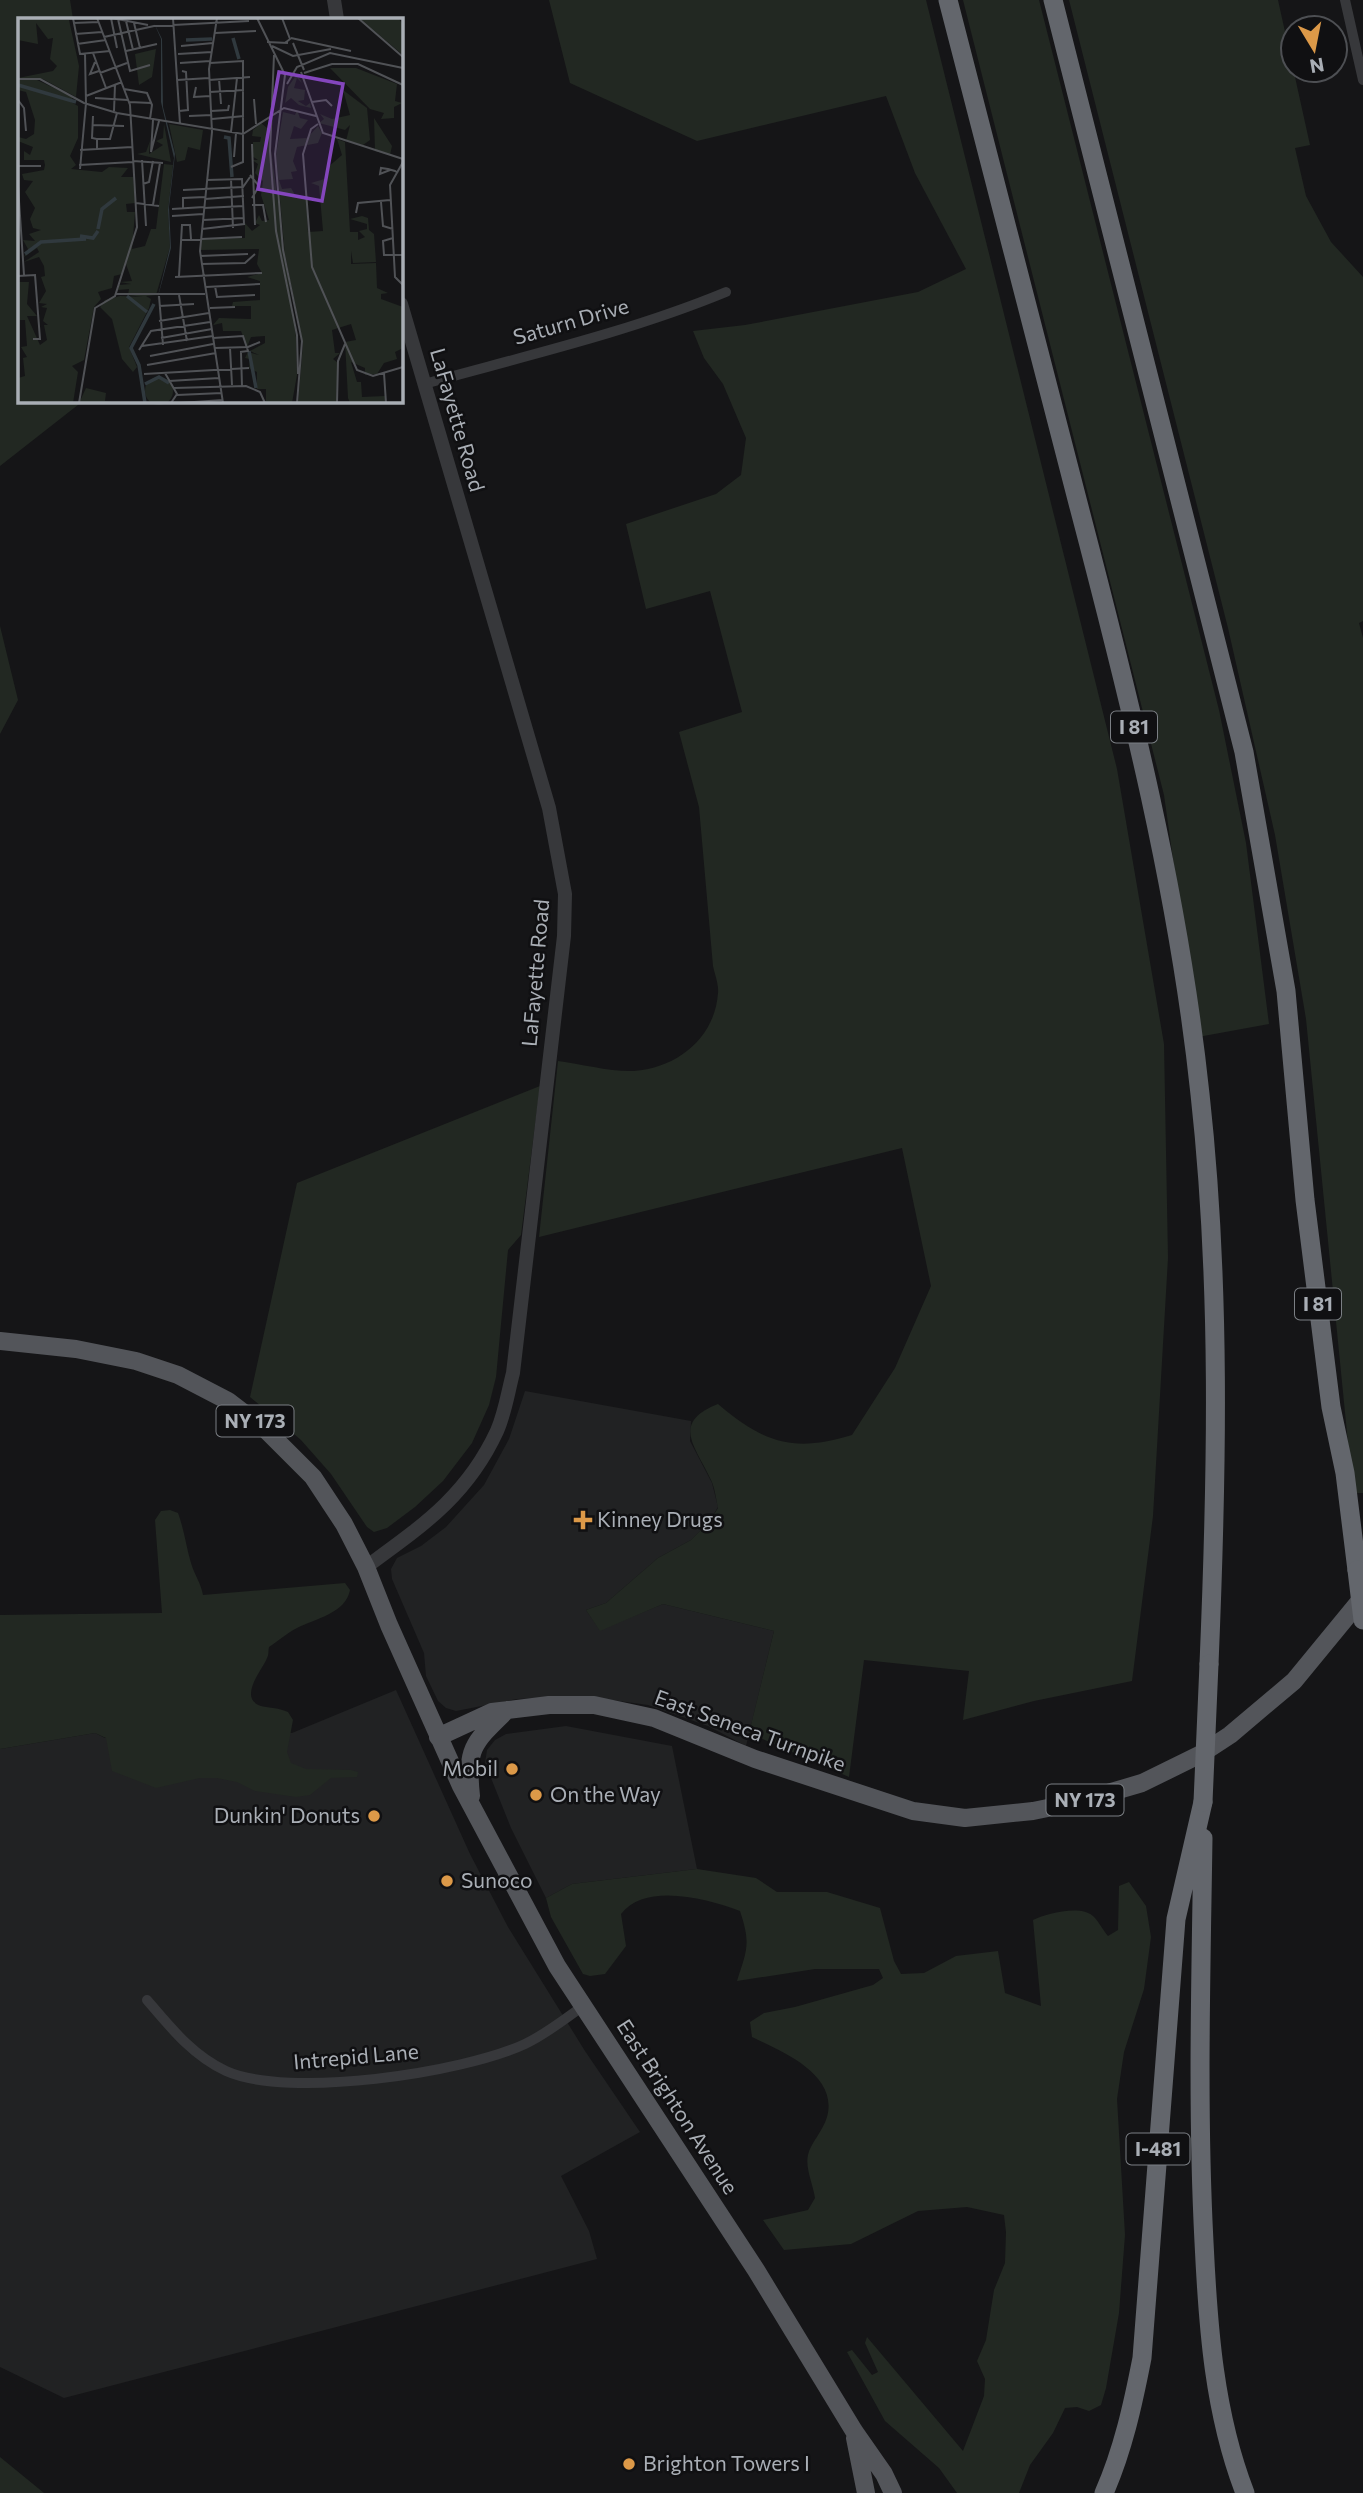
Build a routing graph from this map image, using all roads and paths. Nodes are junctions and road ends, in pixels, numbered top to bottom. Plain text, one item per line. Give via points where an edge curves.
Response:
1 (334, 0) edge
2 (948, 0) edge
3 (1053, 0) edge
4 (1345, 0) edge
5 (337, 18) edge
6 (1363, 80) edge
7 (726, 292) dead end
8 (402, 307) edge
9 (424, 384) junction
10 (0, 1341) edge
11 (366, 1567) junction
12 (1363, 1597) edge
13 (1363, 1620) edge
14 (507, 1710) junction
15 (439, 1737) junction
16 (1203, 1802) junction
17 (472, 1807) junction
18 (147, 2000) dead end
19 (583, 2006) junction
20 (854, 2431) junction
21 (866, 2493) edge
22 (893, 2493) edge
23 (1104, 2493) edge
24 (1245, 2493) edge

1 - 5 street
2 - 16 highway, I 81, bridge via 1144,767 1186,991 1200,1095 1216,1339 1217,1471
3 - 13 highway, I 81, bridge via 1244,752 1286,991 1305,1200
4 - 6 street
7 - 9 street, Saturn Drive via 599,336
8 - 9 street, LaFayette Road
9 - 11 street, LaFayette Road via 549,808 565,894 564,936 513,1373 498,1429 475,1471 454,1496 431,1520
10 - 11 main road, NY 173 via 136,1361 178,1375 228,1401 265,1429 313,1477
11 - 15 main road, NY 173
12 - 14 main road, East Seneca Turnpike / NY 173 via 1294,1681 1202,1754 1142,1783 1077,1802 994,1817 913,1811 632,1713 594,1705
14 - 15 main road, East Seneca Turnpike / NY 173 via 492,1712
14 - 17 main road via 473,1749 468,1765
15 - 17 main road, East Brighton Avenue
16 - 23 highway, I-481 via 1176,1920 1142,2358 1131,2414
16 - 24 highway, I 81 via 1200,2162 1208,2326 1234,2465
17 - 19 main road, East Brighton Avenue
18 - 19 street, Intrepid Lane via 207,2061 246,2078 292,2084 420,2072 489,2058 526,2044
19 - 20 main road, East Brighton Avenue via 756,2270
20 - 21 main road
20 - 22 main road, East Brighton Avenue

